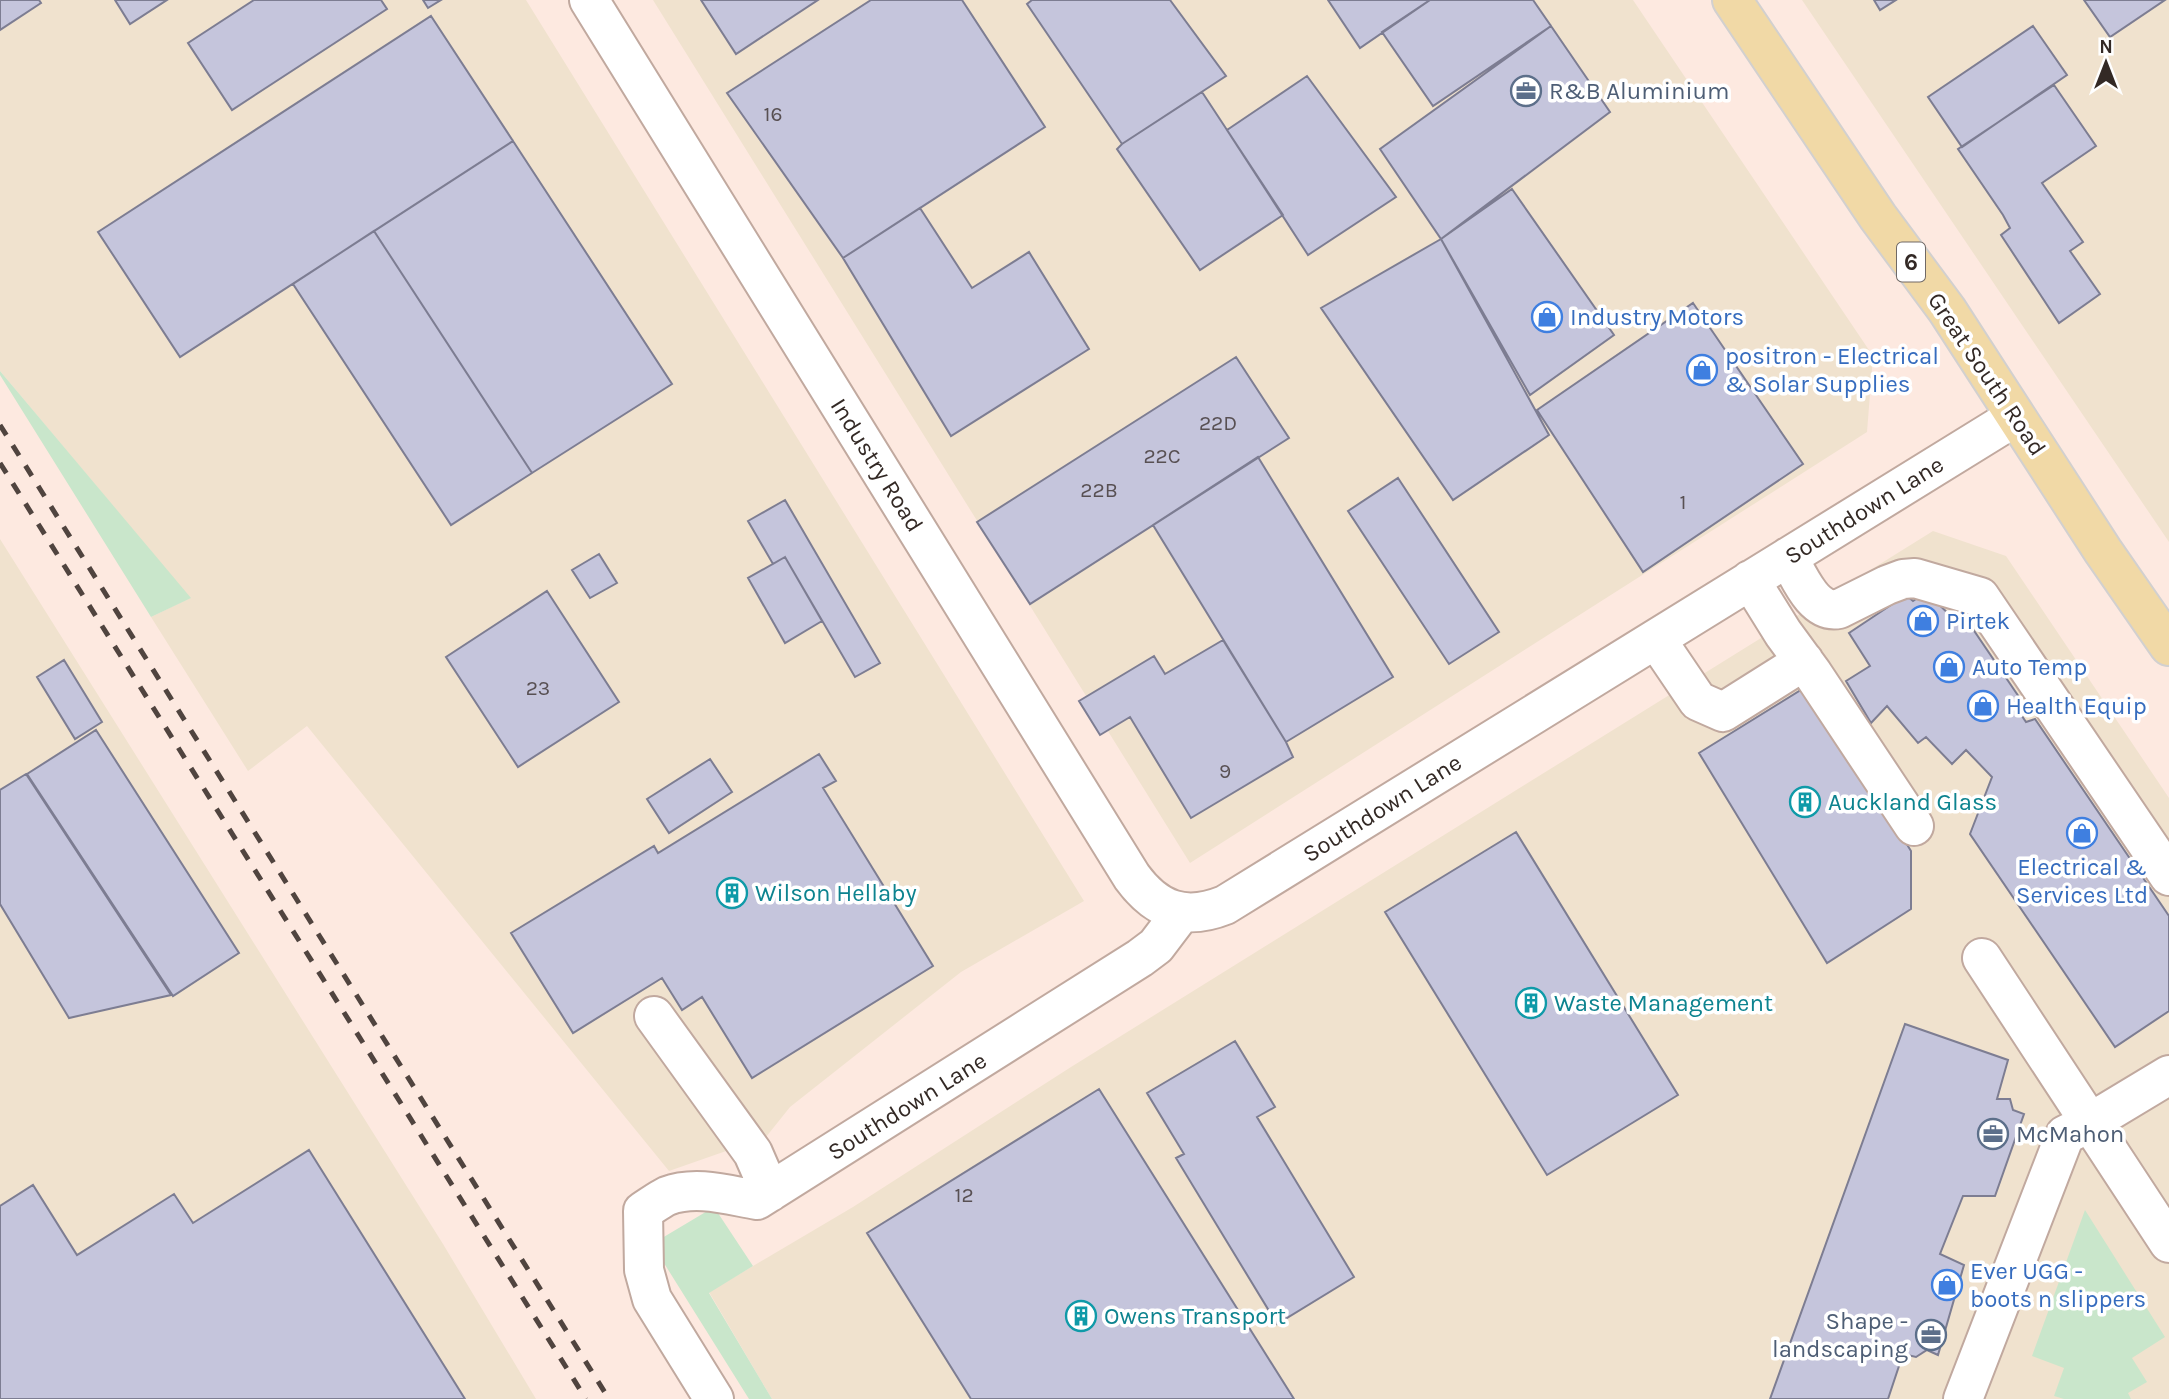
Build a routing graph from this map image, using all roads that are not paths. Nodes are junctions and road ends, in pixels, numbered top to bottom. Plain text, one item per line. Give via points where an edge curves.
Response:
1 (589, 0) edge
2 (1732, 0) edge
3 (2015, 416) junction
4 (1788, 557) junction
5 (1750, 580) junction
6 (1656, 639) junction
7 (2169, 646) edge
8 (1804, 662) junction
9 (1914, 826) dead end
10 (2169, 876) edge
11 (1181, 913) junction
12 (1982, 958) dead end
13 (654, 1016) dead end
14 (2169, 1074) edge
15 (2091, 1122) junction
16 (763, 1196) junction
17 (2169, 1243) edge
18 (714, 1399) edge
19 (1963, 1399) edge

1 - 11 street, Industry Road via 1132,877 1151,899
2 - 3 main road, Great South Road / 6
3 - 4 street, Southdown Lane
3 - 7 main road, Great South Road / 6
4 - 5 street, Southdown Lane
4 - 10 street via 1812,597 1831,611 1903,579 1915,578 1980,597
5 - 6 street, Southdown Lane
5 - 8 street
6 - 8 street via 1698,701 1723,712
6 - 11 street, Southdown Lane via 1225,905
8 - 9 street
11 - 16 street, Southdown Lane via 1156,946 1140,958
12 - 15 street
13 - 16 street via 753,1153
14 - 15 street
15 - 17 street
15 - 19 street via 2065,1135
16 - 18 street via 682,1192 643,1211 644,1270 652,1299

